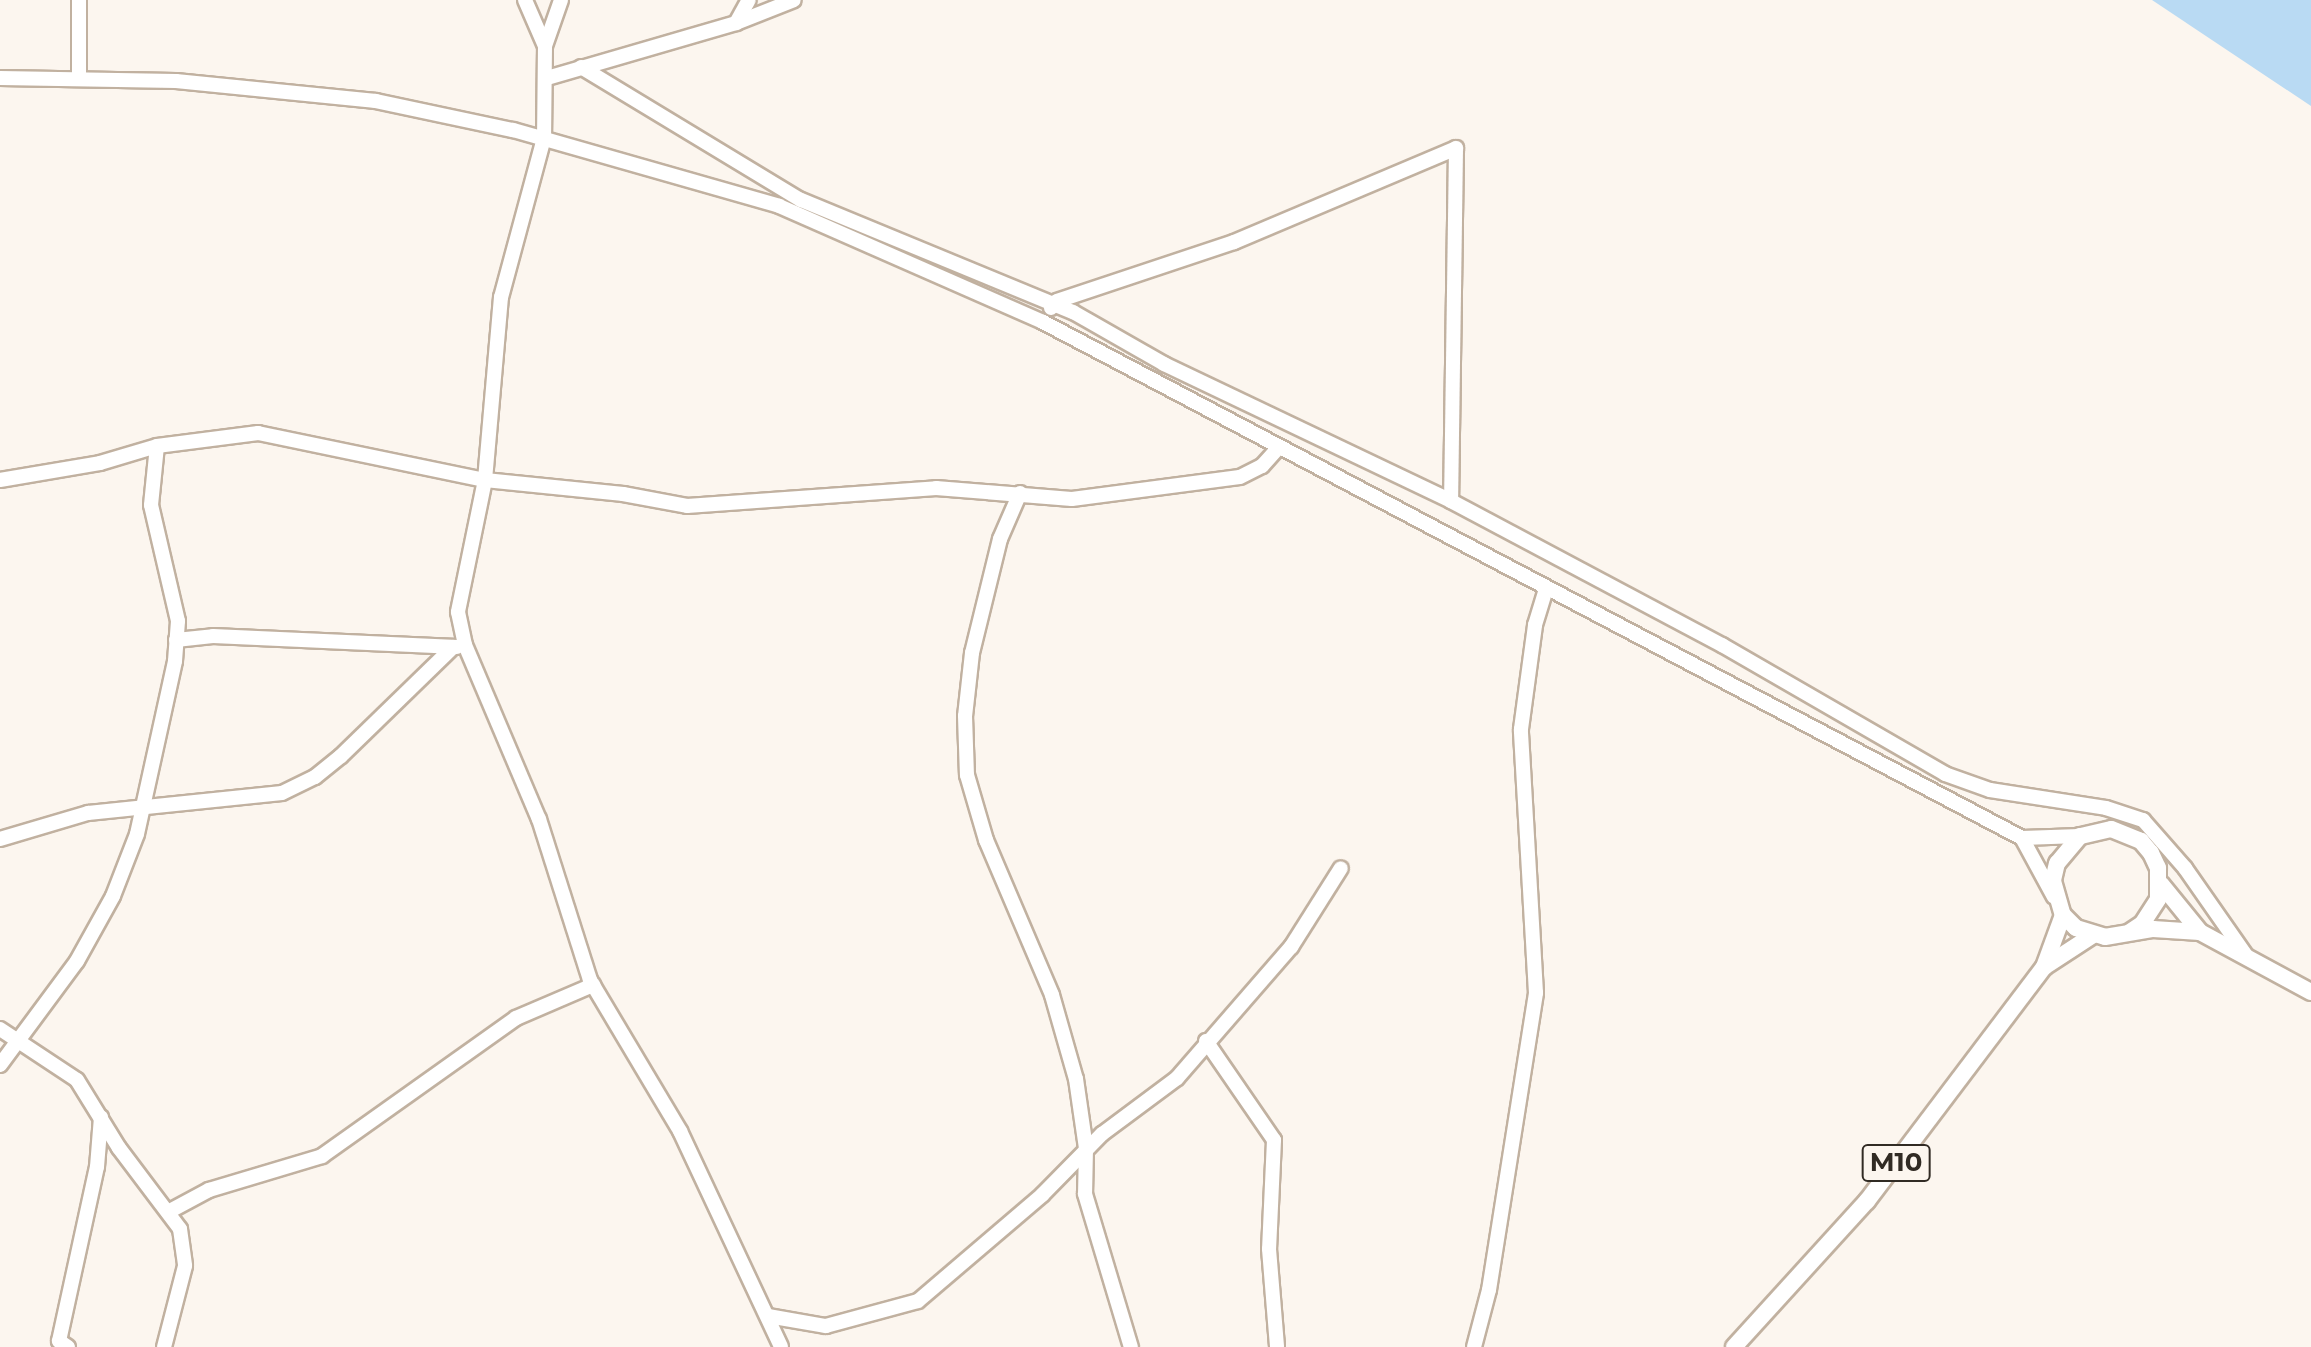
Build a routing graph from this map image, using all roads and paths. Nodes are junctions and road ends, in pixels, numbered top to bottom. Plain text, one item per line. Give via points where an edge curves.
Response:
1 (79, 0) edge
2 (525, 0) edge
3 (561, 0) edge
4 (749, 0) edge
5 (794, 0) edge
6 (736, 23) junction
7 (545, 46) junction
8 (581, 67) junction
9 (0, 78) edge
10 (79, 78) junction
11 (547, 78) junction
12 (544, 138) junction
13 (1053, 304) junction
14 (1043, 322) junction
15 (157, 446) junction
16 (1279, 447) junction
17 (0, 480) edge
18 (485, 480) junction
19 (1020, 493) junction
20 (1451, 501) junction
21 (1546, 590) junction
22 (176, 640) junction
23 (459, 646) junction
24 (141, 808) junction
25 (2080, 836) junction
26 (2022, 838) junction
27 (0, 839) edge
28 (1341, 868) dead end
29 (2161, 884) junction
30 (2055, 899) junction
31 (2063, 915) junction
32 (2130, 932) junction
33 (2200, 932) junction
34 (2093, 935) junction
35 (2247, 957) junction
36 (2044, 967) junction
37 (593, 985) junction
38 (2311, 992) edge
39 (0, 1029) edge
40 (16, 1040) junction
41 (1206, 1041) junction
42 (0, 1065) edge
43 (101, 1115) junction
44 (1086, 1148) junction
45 (168, 1212) junction
46 (768, 1316) junction
47 (68, 1347) edge
48 (164, 1347) edge
49 (781, 1347) edge
50 (1131, 1347) edge
51 (1277, 1347) edge
52 (1474, 1347) edge
53 (1734, 1347) edge

1 - 10 street
2 - 7 street
3 - 7 street
4 - 6 street
5 - 6 street
6 - 8 street
7 - 11 street
8 - 11 street
8 - 13 street via 827,213
9 - 10 street
10 - 12 street via 176,81 376,101
11 - 12 street
12 - 14 street via 779,206
12 - 18 street via 501,297
13 - 14 street
13 - 20 street via 1164,364
13 - 20 street via 1234,242 1456,148
14 - 16 street
15 - 17 street via 100,463
15 - 18 street via 258,433
15 - 22 street via 151,505 177,602
16 - 19 street via 1262,466 1209,483 1100,498
16 - 21 street
18 - 19 street via 687,506 936,488
18 - 23 street via 459,589
19 - 44 street via 1000,539 972,653 965,716 967,775 986,840 1052,995 1076,1079
20 - 35 street via 1722,645 1945,774 1990,790 2106,808 2143,820 2185,868
21 - 26 street
21 - 52 street via 1535,625 1521,729 1536,993 1489,1290
22 - 23 street via 213,636
22 - 24 street
23 - 24 street via 315,777 282,793
23 - 37 street via 539,819
24 - 27 street via 88,813
24 - 40 street via 137,834 113,896 63,984
25 - 26 street
25 - 29 main road via 2111,829 2134,837 2151,853
25 - 30 main road via 2057,863
26 - 30 street
28 - 41 street via 1291,947
29 - 32 main road via 2152,912
29 - 33 main road
30 - 31 main road
31 - 34 main road
31 - 36 main road, M10
32 - 33 main road
32 - 34 main road
33 - 35 main road
34 - 36 main road, M10
35 - 38 main road
36 - 53 main road, M10 via 1867,1201
37 - 45 street via 516,1018 322,1156 209,1190
37 - 46 street via 680,1131
39 - 40 street
40 - 42 street
40 - 43 street via 77,1080
41 - 44 street via 1177,1078
41 - 51 street via 1274,1140 1269,1249
43 - 45 street
43 - 47 street via 97,1167 59,1341
44 - 46 street via 1042,1195 918,1301 826,1326
44 - 50 street via 1085,1194
45 - 48 street via 180,1229 185,1266
46 - 49 street

